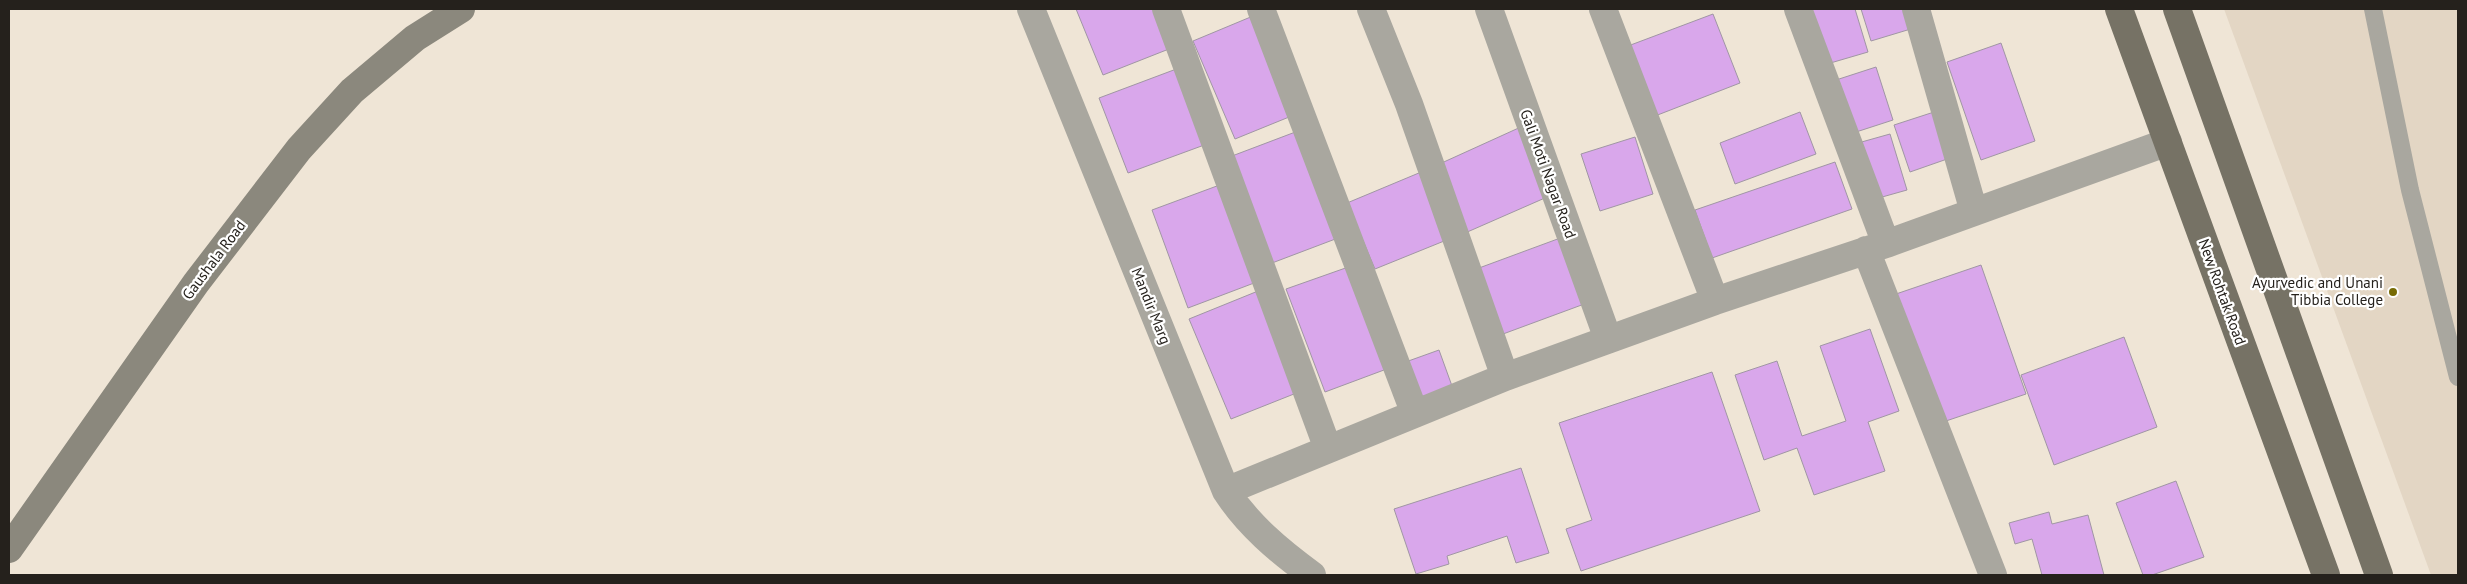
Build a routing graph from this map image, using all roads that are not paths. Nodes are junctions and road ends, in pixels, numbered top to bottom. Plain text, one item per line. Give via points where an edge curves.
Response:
1 (461, 9) edge
2 (1031, 9) edge
3 (1166, 9) edge
4 (1261, 9) edge
5 (1371, 9) edge
6 (1489, 9) edge
7 (1603, 9) edge
8 (1798, 9) edge
9 (1916, 9) edge
10 (2119, 9) edge
11 (2177, 9) edge
12 (2373, 9) edge
13 (2168, 142) junction
14 (1974, 212) junction
15 (1876, 247) junction
16 (1714, 301) junction
17 (1608, 340) junction
18 (1505, 377) junction
19 (2458, 377) edge
20 (1415, 414) junction
21 (1328, 449) junction
22 (1226, 491) junction
23 (9, 549) edge
24 (1312, 575) edge
25 (1993, 575) edge
26 (2326, 575) edge
27 (2379, 575) edge

1 - 23 street, Gaushala Road via 415,38 352,91 298,149 196,283
2 - 22 street, Mandir Marg
3 - 21 street
4 - 20 street
5 - 18 street via 1409,104
6 - 17 street, Gali Moti Nagar Road
7 - 16 street
8 - 15 street
9 - 14 street
10 - 13 main road, New Rohtak Road
11 - 27 main road
12 - 19 lane via 2410,190
13 - 14 street
13 - 26 main road, New Rohtak Road
14 - 15 street
15 - 16 street
15 - 25 street
16 - 17 street
17 - 18 street
18 - 20 street
20 - 21 street
21 - 22 street
22 - 24 street, Mandir Marg via 1265,537

